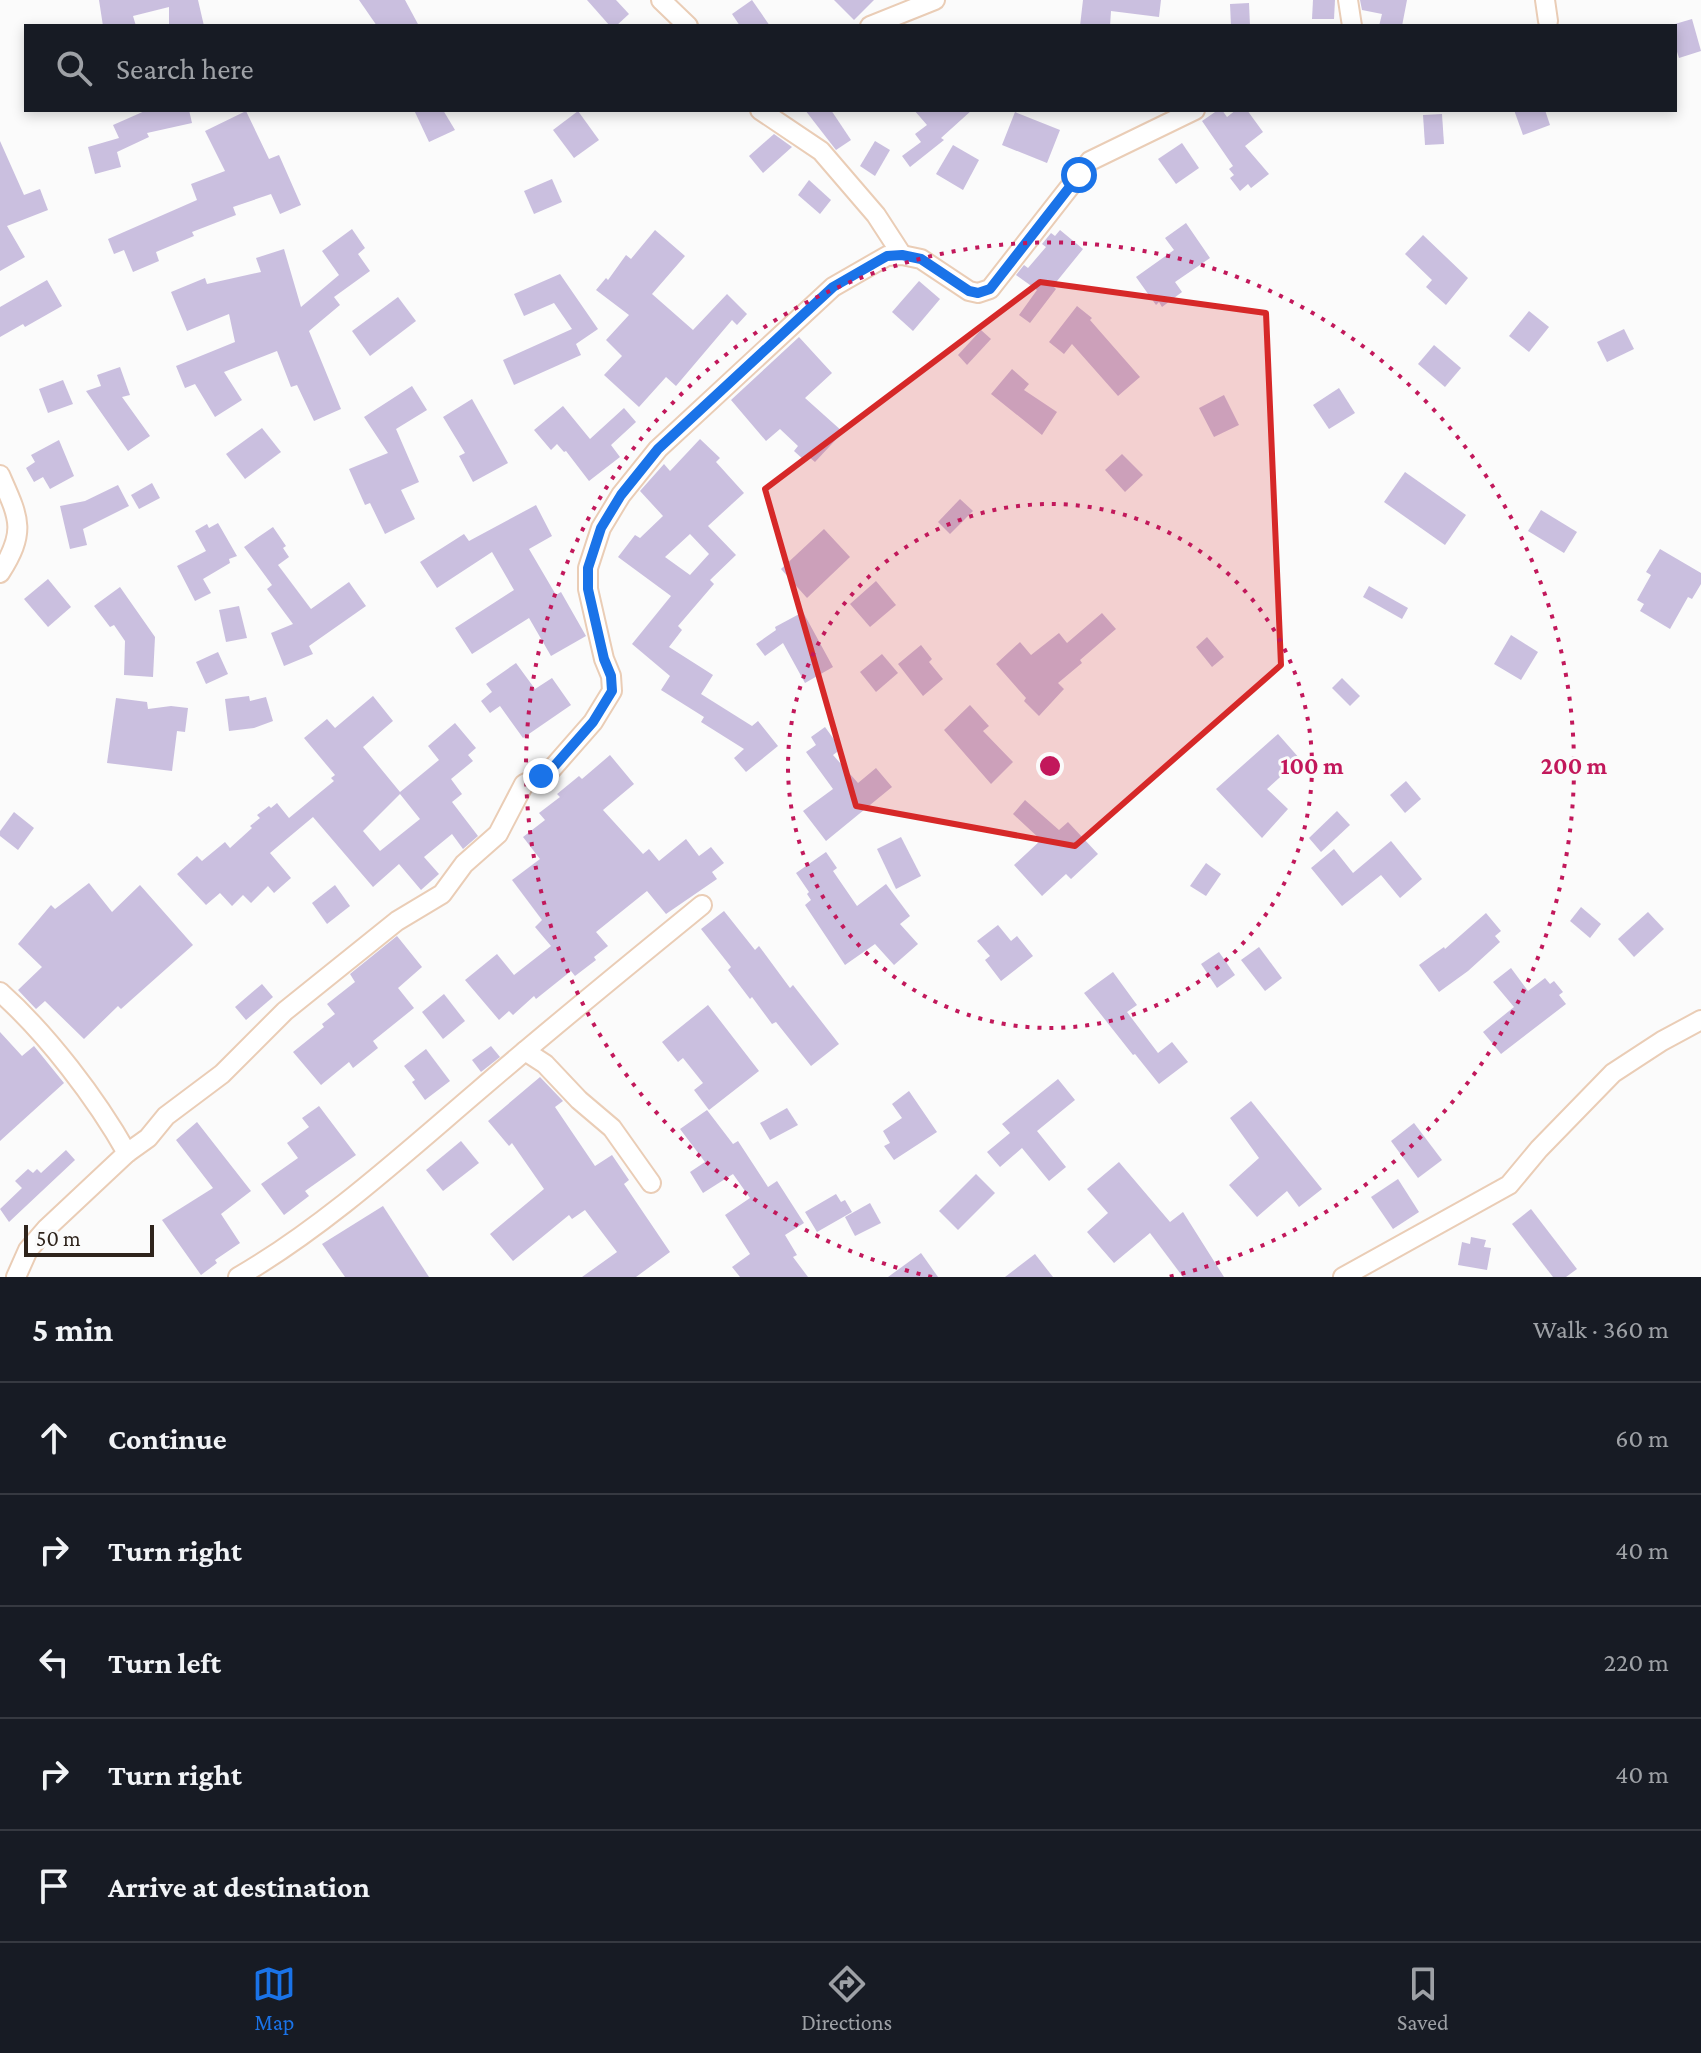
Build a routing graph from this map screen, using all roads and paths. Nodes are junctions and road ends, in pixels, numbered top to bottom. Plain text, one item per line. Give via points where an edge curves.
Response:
1 (661, 0) edge
2 (935, 0) edge
3 (1348, 0) edge
4 (1545, 0) edge
5 (1548, 21) dead end
6 (686, 24) edge
7 (875, 24) edge
8 (1352, 24) edge
9 (763, 112) edge
10 (1191, 112) edge
11 (902, 255) junction
12 (0, 475) edge
13 (0, 573) edge
14 (702, 905) dead end
15 (0, 992) edge
16 (1701, 1020) edge
17 (525, 1051) junction
18 (127, 1153) junction
19 (651, 1183) dead end
20 (16, 1277) edge
21 (238, 1277) edge
22 (1343, 1277) edge

1 - 6 street
2 - 7 street
3 - 8 street
4 - 5 street
9 - 11 street via 821,151 876,215
10 - 11 street via 1090,161 990,289 969,291 921,259
11 - 18 street via 887,256 833,287 658,449 621,495 601,528 588,568 588,589 612,691 550,771 524,784 498,834 464,864 442,894 397,921 285,1011 222,1074 177,1106
12 - 13 street via 15,509 18,539
14 - 17 street
15 - 18 street via 82,1087
16 - 22 street via 1613,1073 1509,1185
17 - 19 street via 612,1128
17 - 21 street via 382,1174
18 - 20 street via 47,1228 28,1250

